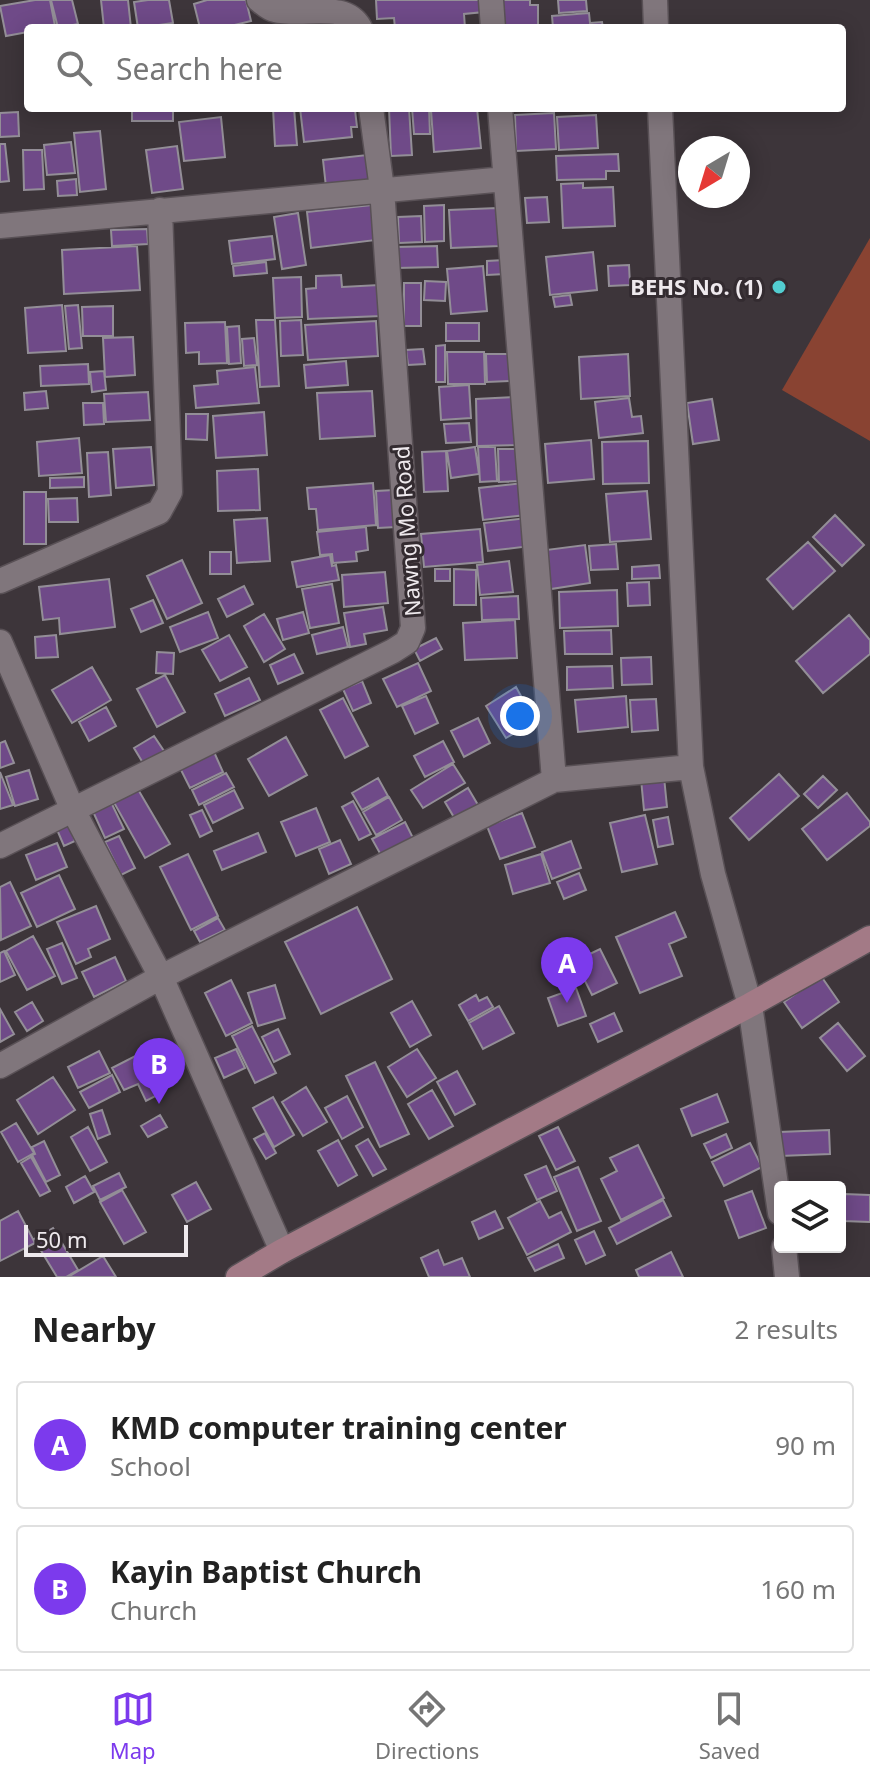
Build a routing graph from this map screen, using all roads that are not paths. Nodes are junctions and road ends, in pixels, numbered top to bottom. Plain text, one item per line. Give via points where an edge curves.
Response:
1 (259, 0) edge
2 (491, 0) edge
3 (655, 0) edge
4 (358, 24) edge
5 (493, 24) edge
6 (656, 24) edge
7 (372, 112) edge
8 (500, 112) edge
9 (660, 112) edge
10 (505, 179) junction
11 (382, 189) junction
12 (160, 210) junction
13 (0, 226) edge
14 (0, 581) edge
15 (0, 642) edge
16 (691, 767) junction
17 (554, 780) junction
18 (72, 808) junction
19 (0, 846) edge
20 (870, 938) edge
21 (161, 977) junction
22 (750, 1005) junction
23 (0, 1066) edge
24 (775, 1181) edge
25 (282, 1251) junction
26 (785, 1253) edge
27 (240, 1277) edge
28 (787, 1277) edge

1 - 4 street via 275,10 342,7
2 - 5 street
3 - 6 street
7 - 11 street, Nawng Mo Road
8 - 10 street
9 - 16 street
10 - 11 street
10 - 17 street
11 - 12 street
11 - 18 street, Nawng Mo Road via 413,628 407,642
12 - 13 street
12 - 14 street via 170,492 159,512
15 - 18 street
16 - 17 street
16 - 22 street via 713,874
17 - 21 street
18 - 19 street, Nawng Mo Road
18 - 21 street
20 - 22 street
21 - 23 street
21 - 25 street
22 - 24 street
22 - 25 street
25 - 27 street
26 - 28 street

